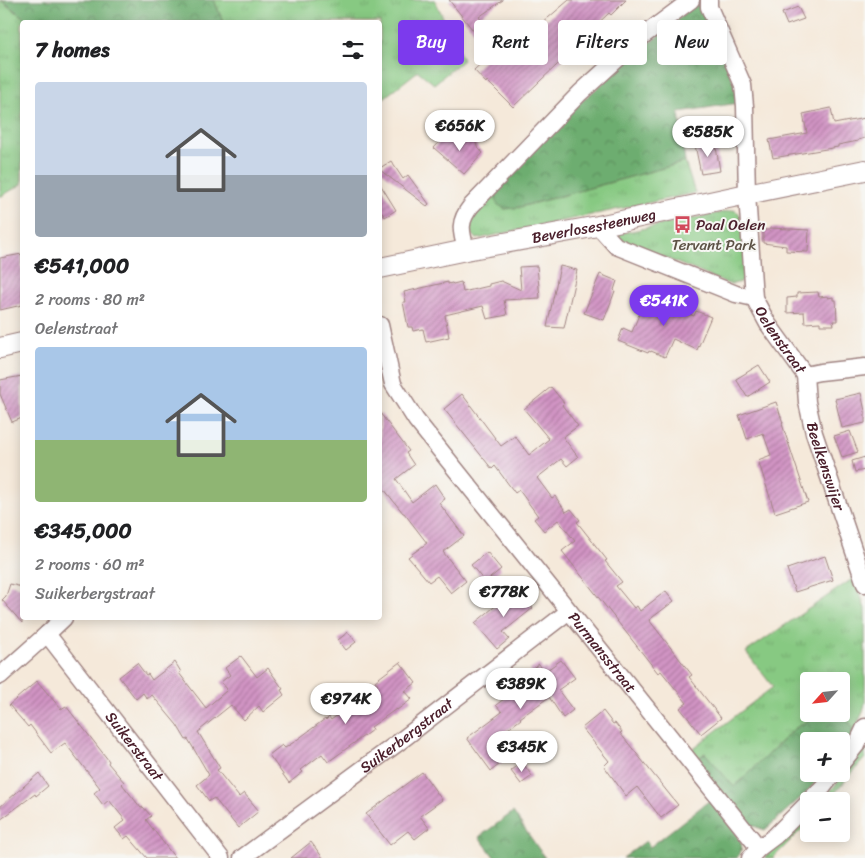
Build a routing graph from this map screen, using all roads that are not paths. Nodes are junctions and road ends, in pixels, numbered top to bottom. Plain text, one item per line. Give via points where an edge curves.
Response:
1 (691, 0) edge
2 (709, 0) edge
3 (865, 170) edge
4 (747, 194) junction
5 (598, 226) junction
6 (466, 250) junction
7 (382, 268) edge
8 (754, 298) junction
9 (382, 335) edge
10 (20, 343) edge
11 (0, 348) edge
12 (865, 367) edge
13 (805, 375) junction
14 (865, 584) edge
15 (569, 611) junction
16 (62, 620) edge
17 (47, 634) junction
18 (0, 676) edge
19 (865, 727) edge
20 (850, 753) edge
21 (827, 782) edge
22 (818, 792) edge
23 (800, 810) edge
24 (754, 853) edge
25 (221, 858) edge
26 (242, 858) edge

1 - 6 street via 644,35 587,87 465,213 461,227
2 - 4 street via 743,86
3 - 4 street, Beverlosesteenweg
4 - 5 street, Beverlosesteenweg
4 - 8 street
5 - 6 street, Beverlosesteenweg
5 - 8 street, Oelenstraat via 616,246 736,294
6 - 7 street, Beverlosesteenweg
8 - 13 street, Oelenstraat via 768,324
9 - 15 street, Purmansstraat via 393,384 416,420
10 - 11 street
12 - 13 street, Oelenstraat
13 - 14 street, Beelkenswijer via 814,433
15 - 24 street, Purmansstraat
15 - 26 street, Suikerbergstraat
16 - 17 street
17 - 18 street
17 - 25 street, Suikerstraat
19 - 20 street
21 - 22 street
23 - 24 street

